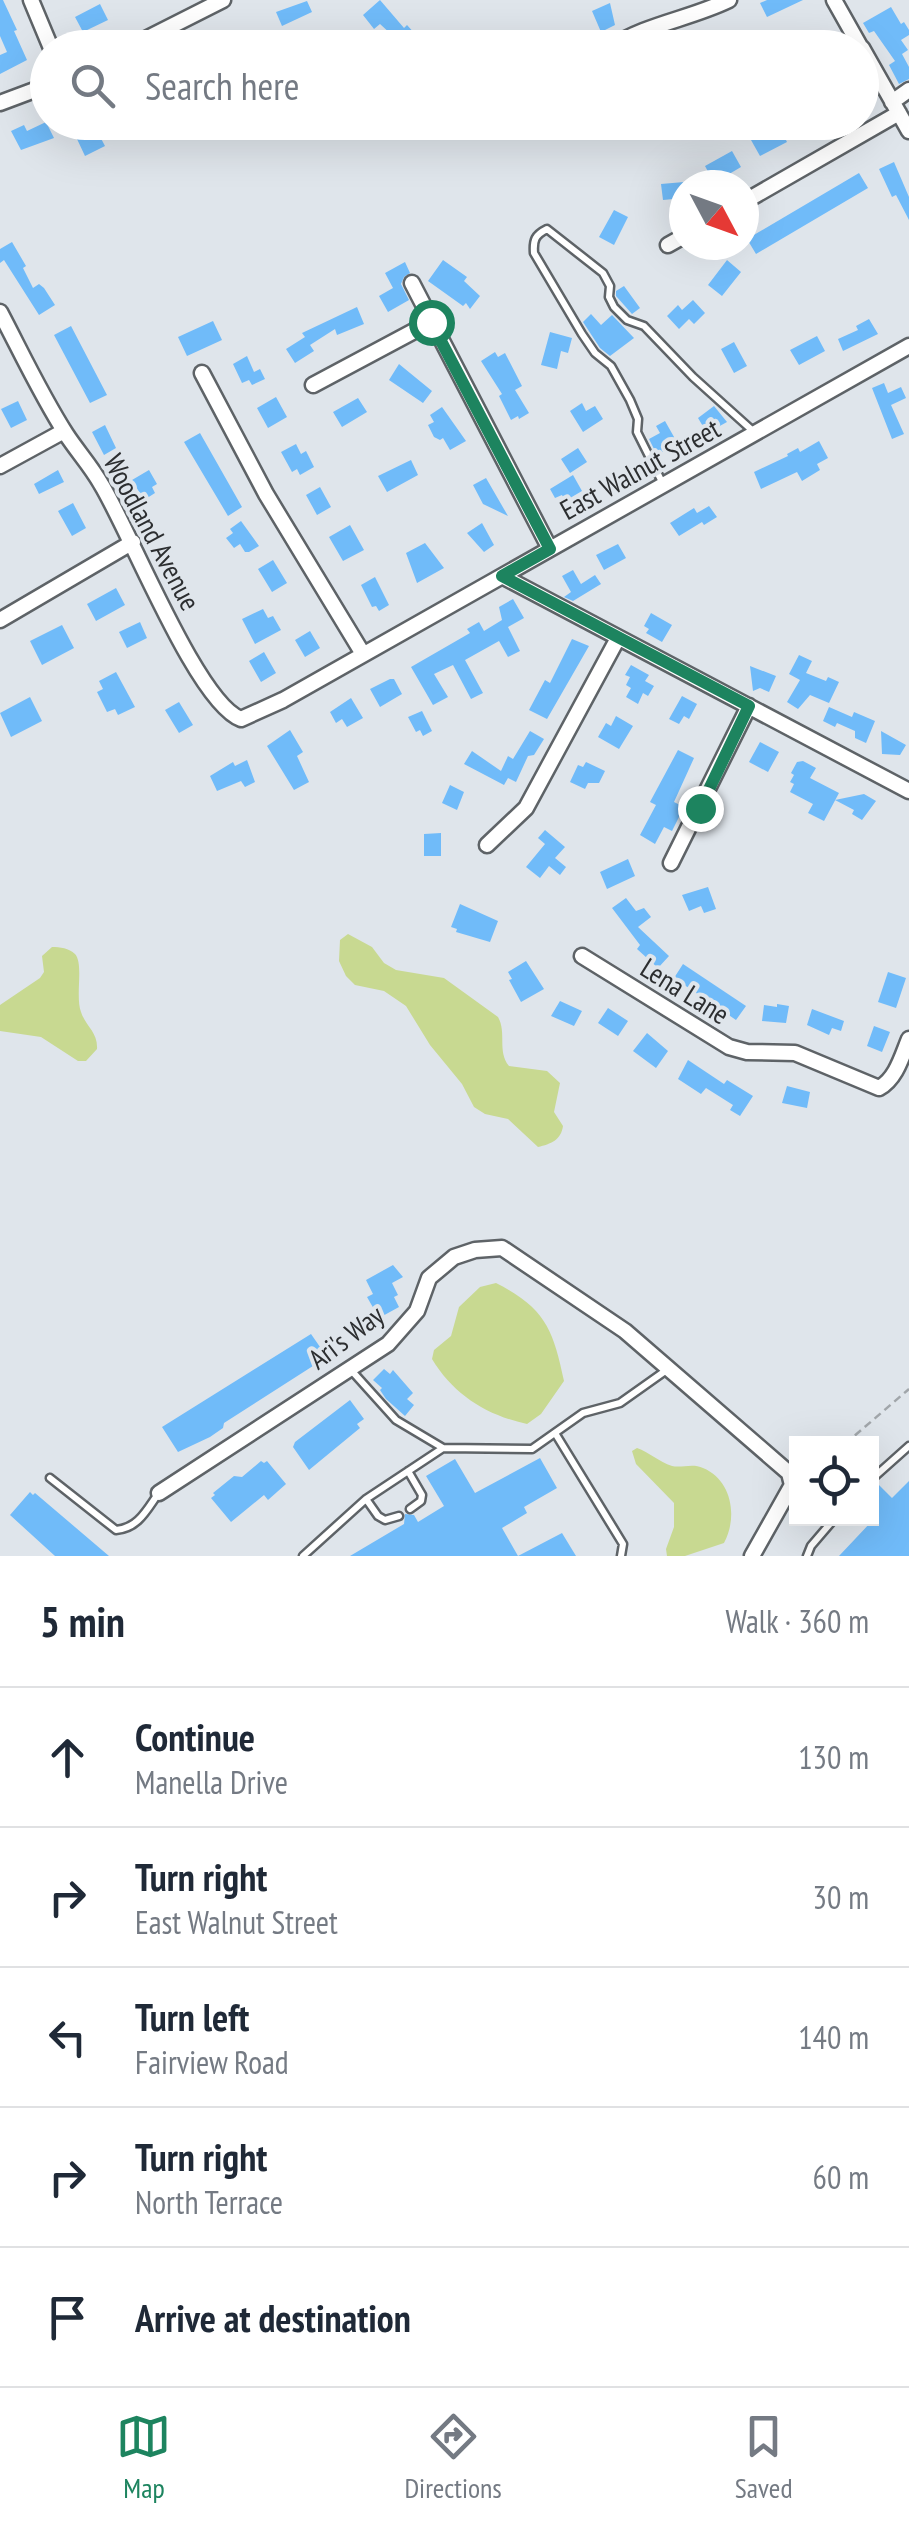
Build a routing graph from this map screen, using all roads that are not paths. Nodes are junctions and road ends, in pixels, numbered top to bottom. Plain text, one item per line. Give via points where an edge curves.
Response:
1 (32, 0) edge
2 (223, 0) edge
3 (729, 0) edge
4 (834, 0) edge
5 (43, 30) edge
6 (164, 30) edge
7 (641, 30) edge
8 (851, 30) edge
9 (879, 79) edge
10 (909, 90) edge
11 (30, 92) edge
12 (0, 104) edge
13 (895, 107) junction
14 (879, 117) edge
15 (909, 132) edge
16 (843, 140) edge
17 (759, 193) edge
18 (412, 283) dead end
19 (0, 312) edge
20 (431, 322) junction
21 (909, 346) edge
22 (202, 373) dead end
23 (313, 385) dead end
24 (64, 431) junction
25 (755, 433) junction
26 (0, 466) edge
27 (663, 485) junction
28 (133, 542) junction
29 (550, 549) junction
30 (502, 576) junction
31 (0, 620) edge
32 (618, 638) junction
33 (362, 654) junction
34 (749, 706) junction
35 (238, 718) joint
36 (909, 791) edge
37 (487, 845) dead end
38 (671, 863) dead end
39 (582, 956) dead end
40 (909, 1039) edge
41 (669, 1368) junction
42 (350, 1369) junction
43 (556, 1433) junction
44 (909, 1446) edge
45 (443, 1448) junction
46 (408, 1471) junction
47 (879, 1473) edge
48 (50, 1478) dead end
49 (159, 1493) joint
50 (366, 1499) junction
51 (410, 1510) dead end
52 (399, 1516) dead end
53 (827, 1526) edge
54 (316, 1544) junction
55 (302, 1556) edge
56 (323, 1556) edge
57 (621, 1556) edge
58 (752, 1556) edge
59 (807, 1556) edge

1 - 5 street
2 - 6 street
3 - 7 street
4 - 8 street
9 - 13 street
10 - 13 street
11 - 12 street
13 - 14 street
13 - 15 street
16 - 17 street
18 - 20 street
19 - 24 street, Woodland Avenue
20 - 23 street
20 - 29 street
21 - 25 street, East Walnut Street
22 - 33 street
24 - 26 street
24 - 28 street, Woodland Avenue
25 - 27 street, East Walnut Street
25 - 27 lane via 644,326 626,320 602,273 546,229 536,234 534,253 630,400 637,432
27 - 29 street, East Walnut Street
28 - 31 street
28 - 35 street, Woodland Avenue via 188,655 214,697
29 - 30 street, East Walnut Street
30 - 32 street
30 - 33 street, East Walnut Street
32 - 34 street
32 - 37 street via 526,808
33 - 35 street, East Walnut Street
34 - 36 street
34 - 38 street
39 - 40 street, Lena Lane via 729,1048 795,1053 882,1086
41 - 42 street, Ari's Way via 502,1248 454,1258 430,1278 417,1311 388,1344
41 - 43 lane via 620,1403 583,1414
41 - 58 street, Ari's Way via 784,1466 792,1486
42 - 45 lane via 396,1420
42 - 49 street, Ari's Way
43 - 45 lane via 532,1449
43 - 57 lane via 624,1544
44 - 47 lane
45 - 46 lane
46 - 50 lane
46 - 51 lane via 422,1495
48 - 49 lane, Ari's Way via 116,1530 138,1522
50 - 52 lane via 385,1520
50 - 54 lane
53 - 59 lane
54 - 55 lane
54 - 56 lane

